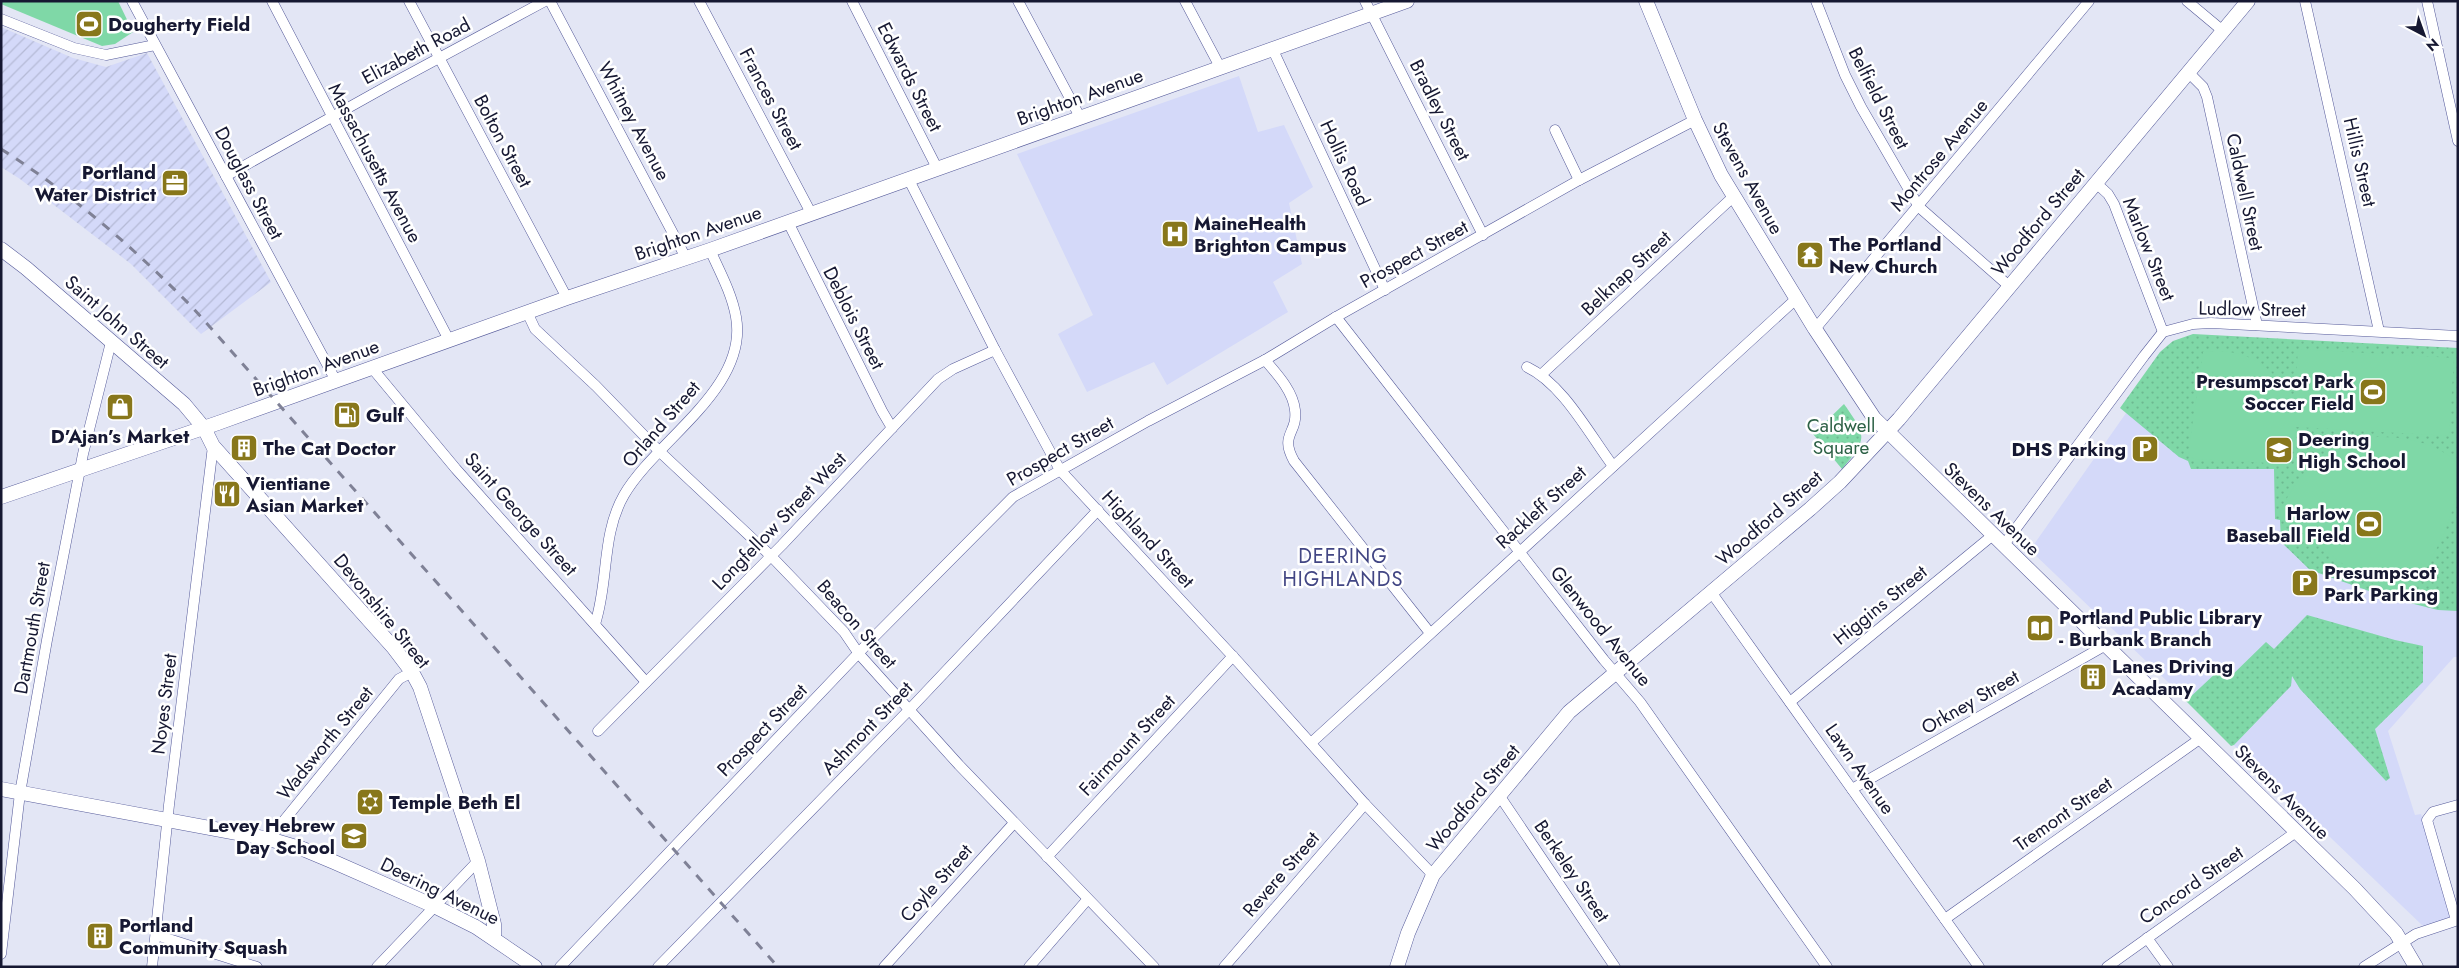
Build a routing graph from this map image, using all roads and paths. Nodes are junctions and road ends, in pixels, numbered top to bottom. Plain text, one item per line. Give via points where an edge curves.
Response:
1 (132, 1) edge
2 (272, 1) edge
3 (409, 1) edge
4 (545, 1) edge
5 (550, 1) edge
6 (699, 1) edge
7 (852, 1) edge
8 (1018, 1) edge
9 (1185, 1) edge
10 (1406, 1) edge
11 (1646, 1) edge
12 (1817, 1) edge
13 (2089, 1) edge
14 (2187, 1) edge
15 (2248, 1) edge
16 (2306, 1) edge
17 (2427, 1) edge
18 (1368, 8) edge
19 (1, 18) edge
20 (2223, 31) junction
21 (155, 45) junction
22 (1273, 50) junction
23 (439, 59) junction
24 (1220, 67) junction
25 (2188, 72) junction
26 (2455, 116) edge
27 (331, 117) junction
28 (1080, 117) junction
29 (1695, 120) junction
30 (1555, 130) dead end
31 (2458, 140) edge
32 (937, 168) junction
33 (226, 176) junction
34 (908, 178) junction
35 (1579, 180) junction
36 (2096, 182) junction
37 (1733, 197) junction
38 (1919, 207) junction
39 (811, 213) junction
40 (788, 222) junction
41 (1483, 235) junction
42 (1, 249) edge
43 (710, 250) junction
44 (686, 258) junction
45 (2009, 286) junction
46 (1385, 290) junction
47 (567, 298) junction
48 (1796, 299) junction
49 (527, 312) junction
50 (1336, 317) junction
51 (2257, 325) junction
52 (1815, 329) junction
53 (2379, 331) junction
54 (2163, 332) junction
55 (2458, 336) edge
56 (449, 340) junction
57 (111, 342) junction
58 (995, 350) junction
59 (1265, 360) junction
60 (1527, 367) dead end
61 (372, 368) junction
62 (1542, 374) junction
63 (336, 380) junction
64 (204, 428) junction
65 (892, 428) junction
66 (1887, 432) junction
67 (214, 446) junction
68 (660, 451) junction
69 (1612, 466) junction
70 (80, 470) junction
71 (1060, 470) junction
72 (1, 497) edge
73 (1098, 510) junction
74 (1993, 535) junction
75 (2003, 546) junction
76 (1518, 551) junction
77 (771, 556) junction
78 (1711, 592) junction
79 (596, 624) junction
80 (1430, 633) junction
81 (2106, 645) junction
82 (859, 654) junction
83 (1233, 656) junction
84 (1615, 671) junction
85 (412, 672) junction
86 (646, 682) junction
87 (1790, 702) junction
88 (909, 710) junction
89 (598, 731) dead end
90 (2201, 738) junction
91 (1312, 743) junction
92 (1, 789) edge
93 (1852, 789) junction
94 (20, 793) junction
95 (1499, 795) junction
96 (1365, 804) junction
97 (2458, 805) edge
98 (167, 821) junction
99 (1014, 823) junction
100 (2296, 832) junction
101 (268, 840) junction
102 (1047, 857) junction
103 (478, 861) junction
104 (1433, 875) junction
105 (1087, 900) junction
106 (434, 906) junction
107 (1945, 919) junction
108 (2457, 920) edge
109 (156, 935) junction
110 (494, 938) junction
111 (2147, 938) junction
112 (2402, 942) junction
113 (1, 954) edge
114 (152, 967) edge
115 (258, 967) edge
116 (377, 967) edge
117 (535, 967) edge
118 (560, 967) edge
119 (658, 967) edge
120 (884, 967) edge
121 (1029, 967) edge
122 (1154, 967) edge
123 (1224, 967) edge
124 (1397, 967) edge
125 (1615, 967) edge
126 (1827, 967) edge
127 (1979, 967) edge
128 (2107, 967) edge
129 (2168, 967) edge
130 (2364, 967) edge
131 (2416, 967) edge

1 - 21 street, Douglass Street
2 - 27 street, Massachusetts Avenue
3 - 23 street, Bolton Street
4 - 23 street, Elizabeth Road
5 - 44 street, Whitney Avenue
6 - 39 street, Frances Street
7 - 32 street, Edwards Street
8 - 28 street
9 - 24 street
10 - 18 main road, Brighton Avenue
11 - 29 main road, Stevens Avenue
12 - 38 street, Belfield Street via 1845,75
13 - 38 street, Montrose Avenue
14 - 20 street
15 - 20 main road, Woodford Street
16 - 53 street, Hillis Street
17 - 26 street
18 - 22 main road, Brighton Avenue
18 - 41 street, Bradley Street
19 - 21 street via 68,46 106,56
20 - 25 main road, Woodford Street
21 - 33 street, Douglass Street
22 - 24 main road, Brighton Avenue
22 - 46 street, Hollis Road
23 - 27 street, Elizabeth Road
23 - 47 street, Bolton Street
24 - 28 main road, Brighton Avenue
25 - 36 main road, Woodford Street
25 - 51 street, Caldwell Street via 2203,87 2207,97
26 - 31 street
27 - 33 street, Elizabeth Road
27 - 56 street, Massachusetts Avenue
28 - 32 main road, Brighton Avenue
29 - 35 street, Prospect Street
29 - 37 main road, Stevens Avenue
30 - 35 street
32 - 34 main road, Brighton Avenue
33 - 63 street, Douglass Street
34 - 39 main road, Brighton Avenue
34 - 58 street, Highland Street
35 - 41 street, Prospect Street
36 - 45 main road, Woodford Street
36 - 54 street, Marlow Street via 2114,204
37 - 48 main road, Stevens Avenue
37 - 62 street, Belknap Street
38 - 45 street, Belfield Street
38 - 52 street, Montrose Avenue
39 - 40 main road, Brighton Avenue
40 - 43 main road, Brighton Avenue
40 - 65 street, Deblois Street
41 - 46 street, Prospect Street
42 - 57 main road, Saint John Street
43 - 44 main road, Brighton Avenue
43 - 68 street, Orland Street via 730,296 738,340 733,359 714,390
44 - 47 main road, Brighton Avenue
45 - 66 main road, Woodford Street
46 - 50 street, Prospect Street
47 - 49 main road, Brighton Avenue
48 - 52 main road, Stevens Avenue
48 - 69 street, Rackleff Street
49 - 56 main road, Brighton Avenue
49 - 68 street, Beacon Street via 535,329
50 - 59 street, Prospect Street
50 - 76 street, Glenwood Avenue
51 - 53 street, Ludlow Street
51 - 54 street, Ludlow Street via 2193,324
52 - 66 main road, Stevens Avenue via 1860,400
53 - 55 street, Ludlow Street
54 - 75 street
56 - 61 main road, Brighton Avenue
57 - 64 main road, Saint John Street via 184,404
57 - 70 street, Dartmouth Street
58 - 65 street, Longfellow Street West via 938,378
58 - 71 street, Highland Street
59 - 71 street, Prospect Street
59 - 80 street via 1292,397 1295,412 1287,448 1294,461
60 - 62 street
61 - 63 main road, Brighton Avenue
61 - 79 street, Saint George Street via 468,482
62 - 69 street
63 - 64 main road, Brighton Avenue
64 - 67 main road, Devonshire Street
64 - 70 main road, Brighton Avenue
65 - 77 street, Longfellow Street West
66 - 74 main road, Stevens Avenue
66 - 78 main road, Woodford Street via 1810,510
67 - 85 main road, Devonshire Street
67 - 98 street, Noyes Street
68 - 77 street, Beacon Street
68 - 79 street, Orland Street via 634,480 616,513 606,551 602,604
69 - 76 street, Rackleff Street
70 - 72 main road, Brighton Avenue
70 - 94 street, Dartmouth Street
71 - 73 street, Highland Street
71 - 82 street, Prospect Street via 1003,505
73 - 83 street, Highland Street
73 - 88 street, Ashmont Street
74 - 75 main road, Stevens Avenue
74 - 87 street, Higgins Street
75 - 81 main road, Stevens Avenue
76 - 80 street, Rackleff Street
76 - 84 street, Glenwood Avenue
77 - 82 street, Beacon Street via 844,632
77 - 86 street, Longfellow Street West
78 - 84 main road, Woodford Street
78 - 87 street, Lawn Avenue
79 - 86 street, Saint George Street
80 - 91 street, Rackleff Street
81 - 90 main road, Stevens Avenue
81 - 93 street, Orkney Street
82 - 88 street, Beacon Street
82 - 118 street, Prospect Street
83 - 91 street, Highland Street
83 - 102 street, Fairmount Street
84 - 95 main road, Woodford Street via 1569,712
84 - 126 street, Glenwood Avenue
85 - 101 street, Wadsworth Street via 399,679
85 - 103 main road, Devonshire Street
86 - 89 street, Longfellow Street West
87 - 93 street, Lawn Avenue
88 - 99 street, Beacon Street
88 - 119 street, Ashmont Street
90 - 100 main road, Stevens Avenue
90 - 107 street, Tremont Street
91 - 96 street, Highland Street
92 - 94 main road, Deering Avenue
93 - 107 street, Lawn Avenue
94 - 98 main road, Deering Avenue
94 - 113 street, Dartmouth Street
95 - 104 main road, Woodford Street
95 - 125 street, Berkeley Street
96 - 104 street, Highland Street
96 - 123 street, Revere Street
97 - 108 street via 2434,812 2427,820
98 - 101 main road, Deering Avenue
98 - 109 street, Noyes Street
99 - 102 street, Beacon Street
99 - 120 street, Coyle Street
100 - 111 street, Concord Street
100 - 112 main road, Stevens Avenue via 2355,889
101 - 106 main road, Deering Avenue via 334,862
102 - 105 street, Beacon Street
103 - 106 street
103 - 110 main road, Devonshire Street via 494,924
104 - 124 main road, Woodford Street
105 - 121 street
105 - 122 street, Beacon Street
106 - 110 main road, Deering Avenue
106 - 116 street
107 - 127 street, Lawn Avenue
108 - 112 street
109 - 114 street, Noyes Street
109 - 115 street
110 - 117 main road, Deering Avenue
111 - 128 street, Concord Street
111 - 129 street
112 - 130 street
112 - 131 main road, Stevens Avenue

